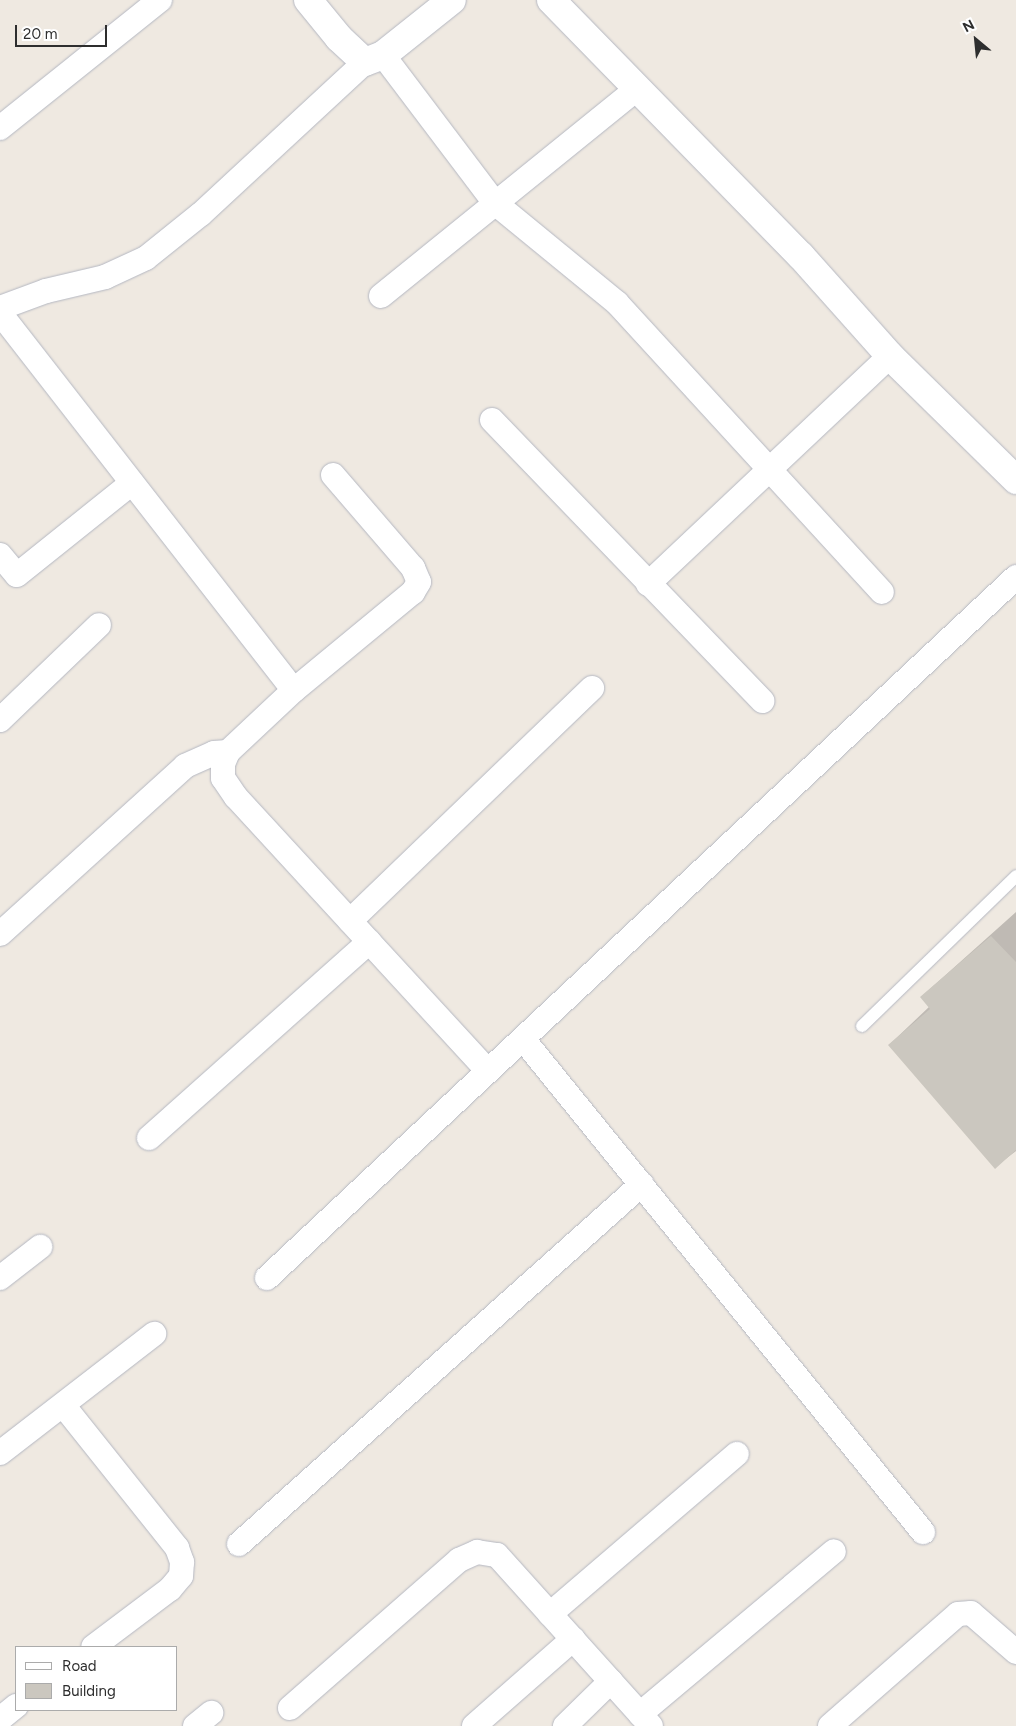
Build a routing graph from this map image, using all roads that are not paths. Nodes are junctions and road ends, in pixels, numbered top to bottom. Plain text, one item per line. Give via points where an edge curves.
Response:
1 (160, 0) edge
2 (308, 0) edge
3 (452, 0) edge
4 (551, 0) edge
5 (374, 58) junction
6 (637, 89) junction
7 (0, 128) edge
8 (495, 204) junction
9 (381, 296) dead end
10 (0, 308) edge
11 (0, 313) edge
12 (890, 356) junction
13 (492, 420) dead end
14 (767, 469) junction
15 (333, 475) dead end
16 (1016, 480) edge
17 (132, 482) junction
18 (0, 555) edge
19 (1016, 577) edge
20 (648, 584) junction
21 (882, 592) dead end
22 (99, 625) dead end
23 (592, 688) dead end
24 (294, 690) junction
25 (762, 701) dead end
26 (0, 720) edge
27 (228, 752) junction
28 (1016, 876) edge
29 (350, 921) junction
30 (0, 934) edge
31 (369, 942) junction
32 (862, 1026) dead end
33 (523, 1039) junction
34 (488, 1071) junction
35 (149, 1138) dead end
36 (642, 1184) junction
37 (40, 1247) dead end
38 (0, 1278) edge
39 (267, 1278) dead end
40 (154, 1334) dead end
41 (63, 1404) junction
42 (0, 1453) edge
43 (737, 1454) dead end
44 (923, 1532) dead end
45 (239, 1544) dead end
46 (834, 1551) dead end
47 (550, 1614) junction
48 (573, 1639) junction
49 (94, 1646) edge
50 (1016, 1652) edge
51 (611, 1681) junction
52 (15, 1707) edge
53 (290, 1708) dead end
54 (0, 1719) edge
55 (646, 1720) edge
56 (474, 1726) edge
57 (565, 1726) edge
58 (830, 1726) edge

1 - 7 street
2 - 5 main road via 339,38
3 - 5 main road
4 - 6 main road
5 - 8 street
5 - 10 street via 201,214 146,258 106,277 46,291
6 - 8 street
6 - 12 main road via 801,256
8 - 9 street
8 - 14 street via 617,303
11 - 17 street
12 - 14 street
12 - 16 main road
13 - 20 street
14 - 20 street
14 - 21 street
15 - 24 street via 413,568 419,582 413,592
17 - 18 street via 17,575
17 - 24 street
19 - 33 street
20 - 25 street
22 - 26 street
23 - 29 street
24 - 27 street
27 - 29 street via 222,764 224,778 236,797
27 - 30 street via 214,753 185,766
28 - 32 lane
29 - 31 street
31 - 34 street
31 - 35 street
33 - 34 street
33 - 36 street
34 - 39 street
36 - 44 street
36 - 45 street
37 - 38 street
40 - 41 street
41 - 42 street
41 - 49 street via 177,1548 182,1562 181,1576 170,1589
43 - 47 street
46 - 55 street
47 - 48 street
47 - 53 street via 497,1555 477,1552 460,1560
48 - 51 street
48 - 56 street
50 - 58 street via 971,1613 958,1614
51 - 55 street
51 - 57 street
52 - 54 street

